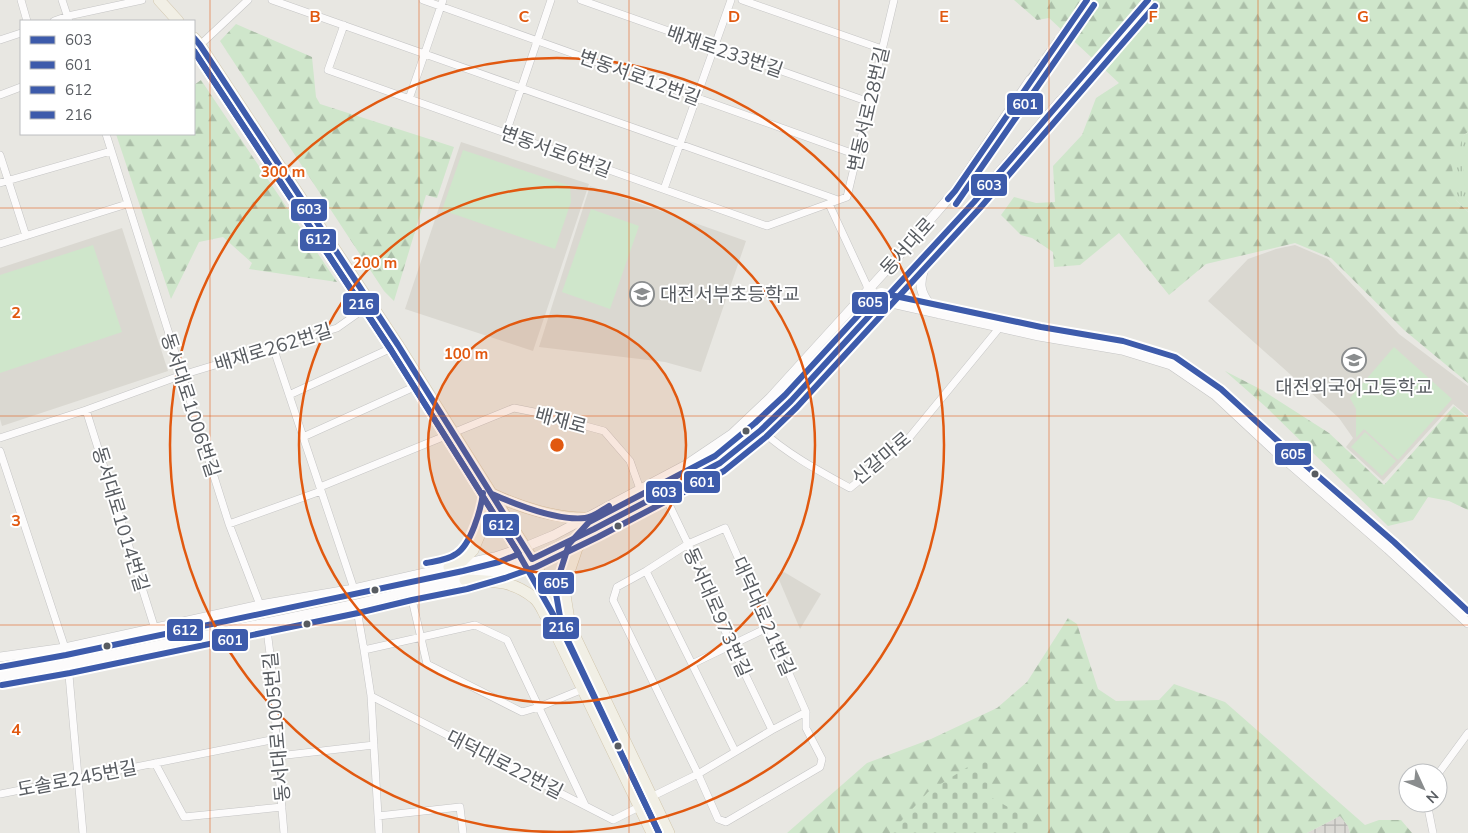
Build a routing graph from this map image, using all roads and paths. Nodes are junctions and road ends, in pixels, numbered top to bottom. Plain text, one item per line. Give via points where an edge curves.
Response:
1 (21, 0) edge
2 (62, 0) edge
3 (142, 0) edge
4 (159, 0) edge
5 (248, 0) edge
6 (272, 0) edge
7 (423, 0) edge
8 (551, 0) edge
9 (581, 0) edge
10 (731, 0) edge
11 (742, 0) edge
12 (891, 1) edge
13 (442, 3) edge
14 (69, 19) edge
15 (27, 20) edge
16 (177, 20) edge
17 (344, 25) junction
18 (20, 33) edge
19 (0, 40) edge
20 (537, 41) junction
21 (197, 42) edge
22 (714, 47) junction
23 (882, 49) junction
24 (424, 54) junction
25 (1030, 80) tunnel mouth
26 (20, 87) edge
27 (521, 88) junction
28 (0, 95) edge
29 (696, 97) junction
30 (409, 99) junction
31 (869, 102) junction
32 (1060, 102) tunnel mouth
33 (506, 133) junction
34 (106, 135) edge
35 (680, 144) junction
36 (111, 151) junction
37 (0, 155) edge
38 (857, 155) junction
39 (8, 180) junction
40 (0, 183) edge
41 (664, 189) junction
42 (838, 200) junction
43 (127, 204) junction
44 (829, 204) junction
45 (26, 236) junction
46 (0, 244) edge
47 (932, 248) junction
48 (868, 288) junction
49 (883, 301) junction
50 (371, 304) junction
51 (939, 314) junction
52 (1000, 328) junction
53 (398, 345) junction
54 (273, 347) junction
55 (182, 375) junction
56 (423, 383) junction
57 (289, 395) junction
58 (86, 410) junction
59 (761, 430) junction
60 (454, 434) junction
61 (303, 437) junction
62 (0, 438) edge
63 (0, 450) edge
64 (640, 488) junction
65 (320, 489) junction
66 (492, 494) junction
67 (664, 494) junction
68 (588, 518) junction
69 (229, 524) junction
70 (594, 529) junction
71 (688, 544) junction
72 (525, 547) junction
73 (532, 559) junction
74 (449, 567) junction
75 (646, 571) junction
76 (465, 580) junction
77 (354, 589) junction
78 (410, 591) junction
79 (356, 604) junction
80 (260, 606) junction
81 (266, 622) junction
82 (1468, 623) edge
83 (570, 626) junction
84 (768, 627) junction
85 (155, 629) junction
86 (556, 634) junction
87 (421, 637) junction
88 (731, 645) junction
89 (65, 648) junction
90 (364, 650) junction
91 (0, 657) edge
92 (68, 664) junction
93 (692, 664) junction
94 (0, 676) edge
95 (583, 689) junction
96 (371, 696) junction
97 (539, 707) junction
98 (806, 712) junction
99 (772, 730) junction
100 (1468, 733) edge
101 (276, 739) junction
102 (374, 746) junction
103 (735, 751) junction
104 (278, 756) junction
105 (155, 763) junction
106 (1446, 763) edge
107 (698, 774) junction
108 (78, 778) junction
109 (0, 794) edge
110 (651, 797) junction
111 (584, 805) junction
112 (282, 807) junction
113 (639, 807) junction
114 (1429, 813) edge
115 (378, 816) junction
116 (83, 833) edge
117 (284, 833) edge
118 (379, 833) edge
119 (463, 833) edge
120 (652, 833) edge
121 (669, 833) edge
122 (1433, 833) edge

1 - 15 street
2 - 14 street
3 - 14 street
4 - 16 main road
5 - 21 street
6 - 17 street
7 - 13 street, 변동서로12번길
8 - 20 street
9 - 22 street, 배재로233번길
10 - 22 street
11 - 23 street
12 - 23 street, 변동서로28번길
13 - 20 street, 변동서로12번길
13 - 24 street
17 - 24 street
17 - 30 street, 변동서로6번길 via 328,70
18 - 19 street
20 - 27 street
20 - 29 street, 변동서로12번길
21 - 50 main road
22 - 29 street
22 - 31 street, 배재로233번길
23 - 31 street, 변동서로28번길
24 - 27 street
24 - 30 street
25 - 48 street, 동서대로 via 955,191
26 - 28 street
27 - 33 street
27 - 35 street
29 - 35 street
29 - 38 street, 변동서로12번길
30 - 33 street, 변동서로6번길
31 - 38 street, 변동서로28번길
32 - 47 street, 동서대로
33 - 41 street, 변동서로6번길
34 - 36 street, 동서대로1006번길
35 - 41 street
35 - 42 street
36 - 39 street
36 - 43 street, 동서대로1006번길
37 - 39 street
38 - 42 street, 변동서로28번길 via 847,197
39 - 40 street
39 - 45 street
41 - 44 street, 변동서로6번길 via 767,226
42 - 44 street
43 - 45 street
43 - 55 street, 동서대로1006번길
44 - 48 street, 동서대로
45 - 46 street
47 - 49 street, 동서대로
47 - 51 street via 920,287 928,304
48 - 49 street
48 - 64 street, 동서대로 via 776,391 732,434 686,465
49 - 51 street
49 - 59 street, 동서대로 via 792,401
50 - 53 main road
50 - 54 street, 배재로262번길 via 337,328
51 - 52 street
52 - 59 street, 신갈마로 via 904,444 850,488 774,442
52 - 82 street via 1122,350 1171,365 1215,395
53 - 56 main road
53 - 57 street
54 - 55 street, 배재로262번길
54 - 57 street
55 - 58 street, 배재로262번길
55 - 69 street, 동서대로1006번길
56 - 60 main road
56 - 61 street
57 - 61 street
58 - 62 street, 배재로262번길
58 - 85 street, 동서대로1014번길
59 - 67 street, 동서대로 via 720,463
60 - 64 street, 배재로 via 514,408 604,431 630,461
60 - 65 street, 배재로
60 - 66 main road
61 - 65 street
63 - 89 street
64 - 68 street, 동서대로
65 - 69 street, 배재로
65 - 77 street
66 - 68 main road via 511,503 560,516
66 - 72 main road
66 - 74 main road via 490,510 474,550
67 - 70 street, 동서대로
67 - 71 street, 동서대로973번길
68 - 72 street, 동서대로
69 - 80 street, 동서대로1006번길
70 - 73 street, 동서대로
70 - 83 main road via 578,548 564,589
71 - 75 street, 대덕대로21번길
71 - 84 street, 대덕대로21번길 via 724,528
71 - 88 street, 동서대로973번길
72 - 73 main road
72 - 74 street, 동서대로
73 - 76 street, 동서대로
73 - 83 main road
73 - 86 main road
74 - 77 street, 동서대로
75 - 93 street
75 - 107 street, 대덕대로21번길 via 617,587 613,600
76 - 78 street, 동서대로
76 - 86 main road via 501,581 519,588 535,599
77 - 80 street, 동서대로
78 - 79 street, 동서대로
78 - 87 street
79 - 81 street, 동서대로
79 - 90 street
80 - 85 street, 동서대로
81 - 92 street, 동서대로
81 - 101 street, 동서대로1005번길 via 275,694
83 - 110 main road
84 - 88 street
84 - 98 street, 대덕대로21번길
85 - 89 street, 동서대로
86 - 95 main road
87 - 90 street
87 - 97 street via 427,664 522,712
87 - 97 street via 475,625 508,640
88 - 93 street
88 - 99 street, 동서대로973번길
89 - 91 street, 동서대로
90 - 96 street
92 - 94 street, 동서대로
92 - 108 street
93 - 103 street
95 - 97 street
95 - 113 main road
96 - 102 street
96 - 111 street, 대덕대로22번길
97 - 111 street
98 - 99 street
98 - 107 street, 대덕대로21번길 via 806,728 822,760 820,767 726,822 718,819
99 - 103 street
100 - 106 street
101 - 104 street, 동서대로1005번길
101 - 105 street, 도솔로245번길
102 - 104 street
102 - 115 street
103 - 107 street
104 - 112 street, 동서대로1005번길
105 - 108 street, 도솔로245번길
105 - 112 street, 도솔로245번길 via 184,817
107 - 110 street
108 - 109 street, 도솔로245번길
108 - 116 street
110 - 121 main road
111 - 113 street, 대덕대로22번길 via 613,820
112 - 117 street, 동서대로1005번길
113 - 120 main road
114 - 122 street
115 - 118 street
115 - 119 street via 460,807

